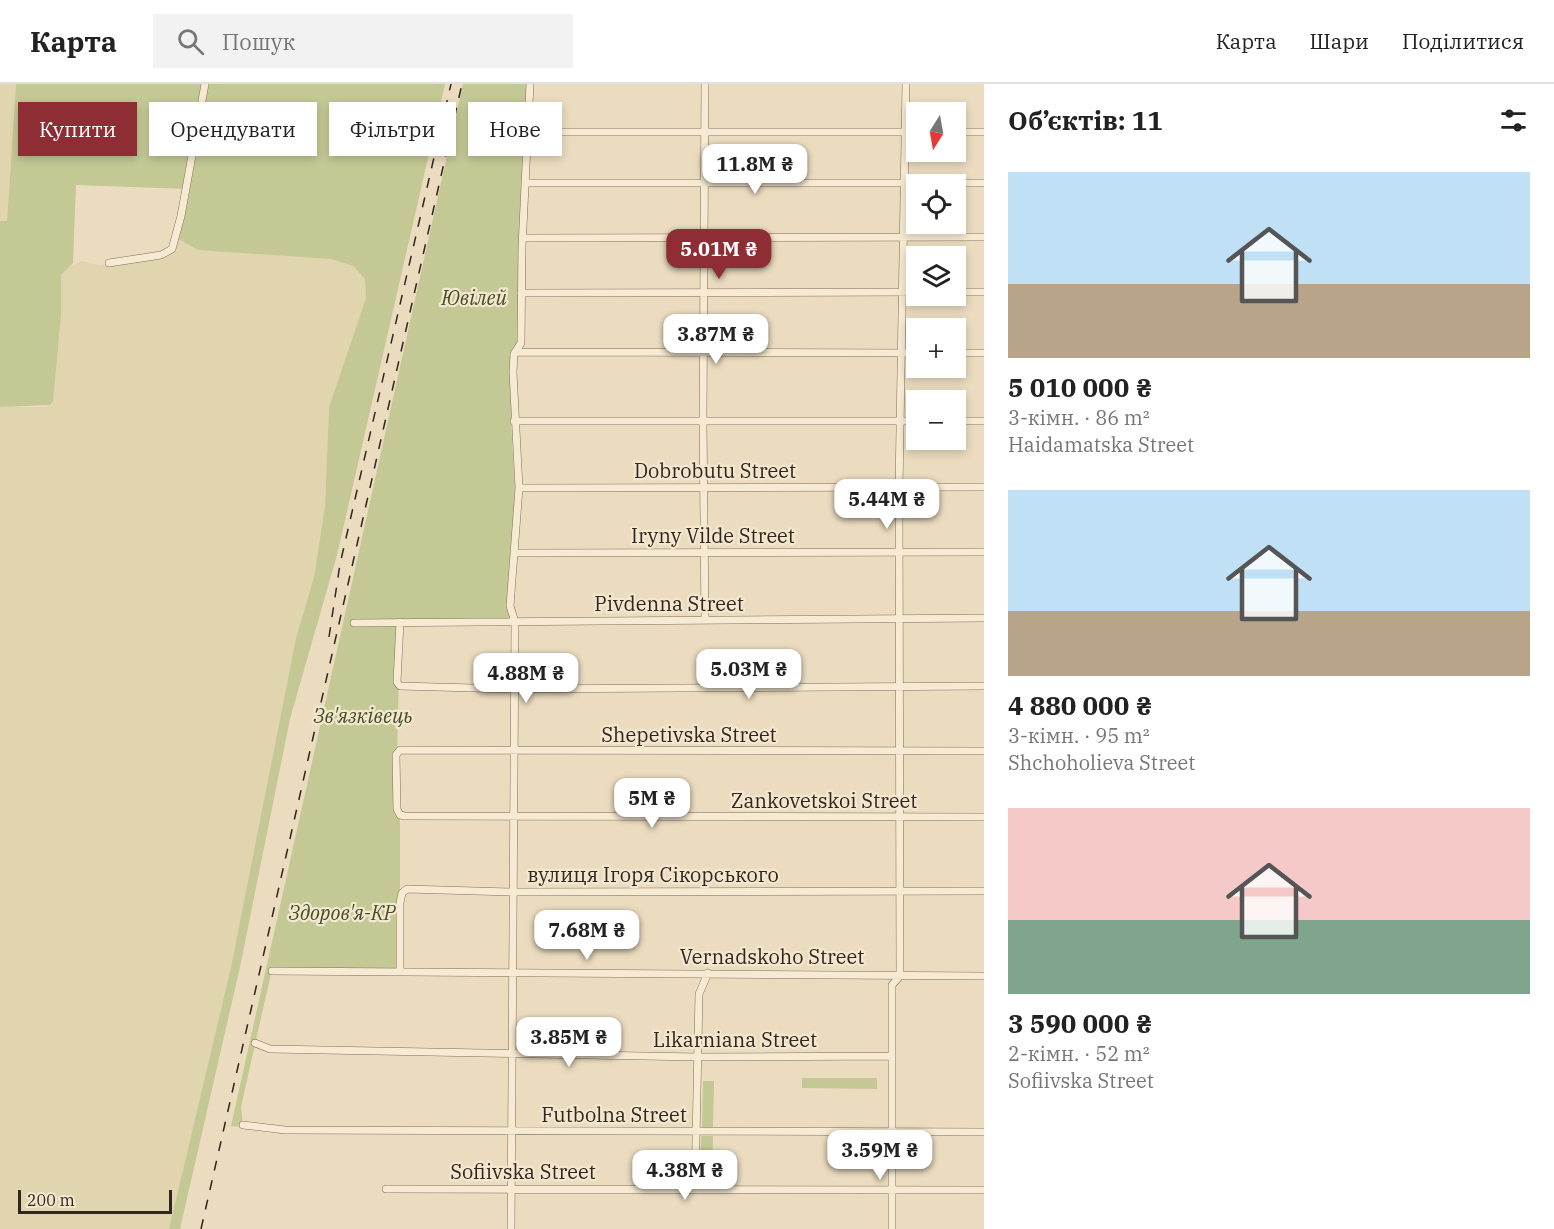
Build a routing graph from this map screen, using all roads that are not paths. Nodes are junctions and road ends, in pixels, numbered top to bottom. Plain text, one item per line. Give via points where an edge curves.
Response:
1 (205, 84) edge
2 (530, 84) edge
3 (705, 84) edge
4 (906, 84) edge
5 (529, 102) edge
6 (906, 102) edge
7 (562, 132) edge
8 (706, 132) junction
9 (906, 132) joint
10 (966, 132) edge
11 (984, 132) edge
12 (527, 156) edge
13 (525, 183) junction
14 (705, 183) junction
15 (905, 183) junction
16 (984, 183) edge
17 (904, 237) junction
18 (984, 237) edge
19 (523, 238) junction
20 (705, 238) junction
21 (109, 263) dead end
22 (704, 292) junction
23 (903, 292) junction
24 (966, 292) edge
25 (984, 292) edge
26 (521, 293) junction
27 (516, 352) junction
28 (703, 352) junction
29 (902, 353) junction
30 (906, 353) edge
31 (966, 353) edge
32 (984, 353) edge
33 (514, 421) junction
34 (703, 421) junction
35 (900, 421) junction
36 (906, 421) edge
37 (966, 421) edge
38 (984, 421) edge
39 (984, 487) edge
40 (519, 488) junction
41 (703, 488) junction
42 (899, 488) junction
43 (899, 552) junction
44 (984, 552) edge
45 (514, 553) junction
46 (704, 553) junction
47 (984, 618) edge
48 (900, 619) junction
49 (705, 620) junction
50 (514, 621) junction
51 (400, 622) junction
52 (354, 623) dead end
53 (901, 686) junction
54 (984, 686) edge
55 (513, 689) junction
56 (513, 751) junction
57 (900, 751) junction
58 (984, 751) edge
59 (396, 755) joint
60 (512, 816) junction
61 (900, 818) junction
62 (984, 818) edge
63 (984, 891) edge
64 (513, 892) junction
65 (900, 892) junction
66 (272, 971) dead end
67 (400, 972) junction
68 (513, 973) junction
69 (708, 973) junction
70 (900, 976) junction
71 (984, 976) edge
72 (255, 1043) dead end
73 (512, 1055) junction
74 (892, 1056) junction
75 (699, 1058) junction
76 (243, 1125) dead end
77 (512, 1131) junction
78 (697, 1132) junction
79 (892, 1132) junction
80 (984, 1132) edge
81 (386, 1189) dead end
82 (512, 1189) junction
83 (696, 1189) junction
84 (892, 1191) junction
85 (984, 1191) edge
86 (511, 1229) edge
87 (892, 1229) edge

1 - 21 street via 172,249 161,255
2 - 5 street
3 - 8 street
4 - 6 street
7 - 8 street
8 - 9 street
8 - 14 street
9 - 15 street
10 - 11 street
12 - 13 street
13 - 14 street
13 - 19 street
14 - 15 street
14 - 20 street
15 - 16 street
15 - 17 street
17 - 18 street
17 - 20 street
17 - 23 street
19 - 20 street
19 - 26 street
20 - 22 street
22 - 23 street
22 - 26 street
22 - 28 street
23 - 29 street
24 - 25 street
26 - 27 street via 521,343
27 - 28 street
27 - 33 street
28 - 29 street
28 - 34 street
29 - 30 street
29 - 35 street
31 - 32 street
33 - 34 street
33 - 40 street
34 - 35 street
34 - 41 street
35 - 36 street
35 - 42 street
37 - 38 street
39 - 42 street, Dobrobutu Street
40 - 41 street, Dobrobutu Street
40 - 45 street
41 - 42 street, Dobrobutu Street
41 - 46 street
42 - 43 street
43 - 44 street, Iryny Vilde Street
43 - 46 street, Iryny Vilde Street
43 - 48 street
45 - 46 street, Iryny Vilde Street
45 - 50 street via 510,606
46 - 49 street
47 - 48 street, Pivdenna Street
48 - 49 street, Pivdenna Street
48 - 53 street
49 - 50 street, Pivdenna Street
50 - 51 street, Pivdenna Street
50 - 55 street
51 - 52 street, Pivdenna Street
51 - 55 street via 397,685
53 - 54 street
53 - 55 street
53 - 57 street
55 - 56 street
56 - 57 street, Shepetivska Street
56 - 59 street, Shepetivska Street via 400,750
56 - 60 street
57 - 58 street, Shepetivska Street
57 - 61 street
59 - 60 street, Zankovetskoi Street via 400,814
60 - 61 street, Zankovetskoi Street
60 - 64 street
61 - 62 street, Zankovetskoi Street
61 - 65 street
63 - 65 street, вулиця Ігоря Сікорського
64 - 65 street, вулиця Ігоря Сікорського
64 - 67 street, вулиця Ігоря Сікорського via 404,891 400,903
64 - 68 street
65 - 70 street
66 - 67 street, Vernadskoho Street
67 - 68 street, Vernadskoho Street
68 - 69 street, Vernadskoho Street
68 - 73 street
69 - 70 street, Vernadskoho Street
69 - 75 street via 699,994
70 - 71 street, Vernadskoho Street
70 - 74 street via 892,986
72 - 73 street, Likarniana Street via 270,1049
73 - 75 street, Likarniana Street
73 - 77 street
74 - 75 street, Likarniana Street
74 - 79 street
75 - 78 street
76 - 77 street, Futbolna Street via 285,1130
77 - 78 street, Futbolna Street
77 - 82 street
78 - 79 street, Futbolna Street
78 - 83 street
79 - 80 street, Futbolna Street
79 - 84 street
81 - 82 street, Sofiivska Street
82 - 83 street, Sofiivska Street
82 - 86 street
83 - 84 street, Sofiivska Street
84 - 85 street, Sofiivska Street
84 - 87 street

